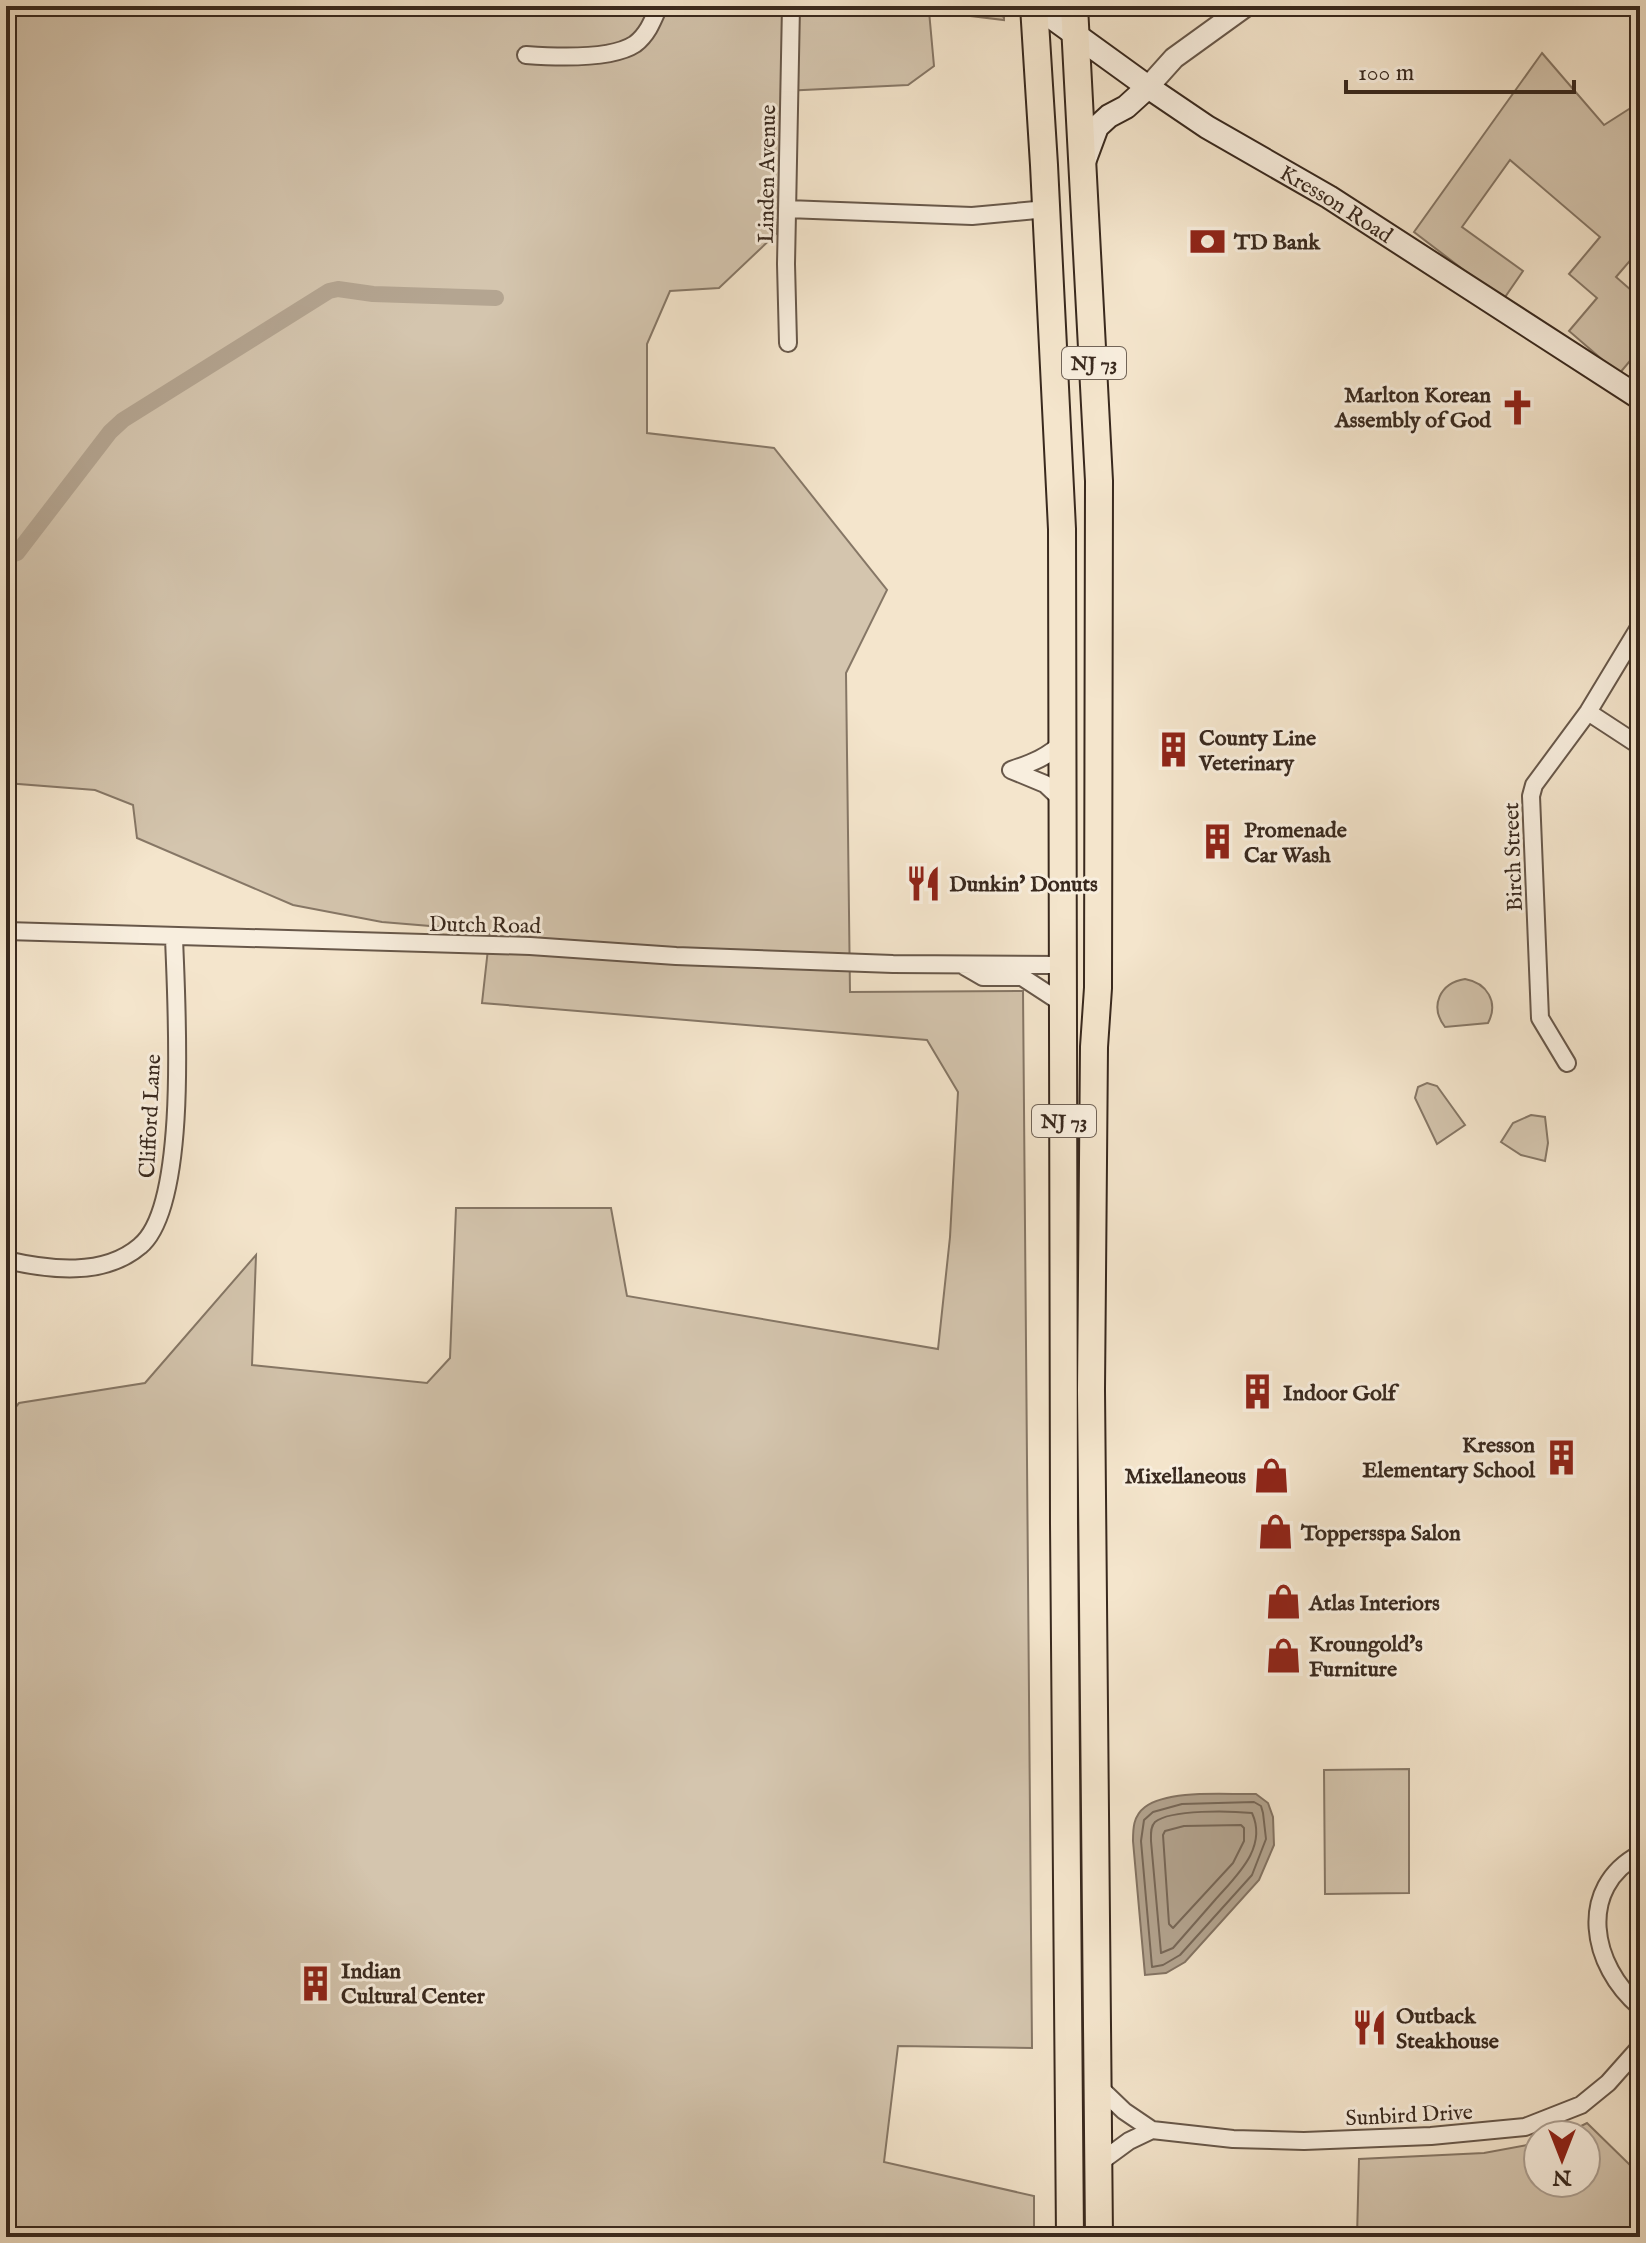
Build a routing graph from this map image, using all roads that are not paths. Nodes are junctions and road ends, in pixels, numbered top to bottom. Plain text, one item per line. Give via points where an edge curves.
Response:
1 (659, 6) edge
2 (791, 6) edge
3 (1035, 6) edge
4 (1074, 6) edge
5 (1246, 6) edge
6 (1077, 36) junction
7 (526, 55) dead end
8 (1148, 87) junction
9 (1083, 166) junction
10 (787, 209) junction
11 (1047, 209) junction
12 (788, 343) dead end
13 (1640, 398) edge
14 (1640, 626) edge
15 (1588, 712) junction
16 (1064, 741) junction
17 (1640, 746) edge
18 (1064, 801) junction
19 (6, 931) edge
20 (174, 937) junction
21 (962, 965) junction
22 (1065, 965) junction
23 (1065, 1005) junction
24 (1094, 1047) junction
25 (1567, 1063) dead end
26 (6, 1260) edge
27 (1640, 1854) edge
28 (1640, 2007) edge
29 (1640, 2047) edge
30 (1099, 2087) junction
31 (1152, 2130) junction
32 (1099, 2163) junction
33 (1070, 2237) edge
34 (1099, 2237) edge

1 - 7 street via 649,29 618,51 565,58
2 - 10 street, Linden Avenue
3 - 6 main road, Kresson Road
3 - 11 highway, NJ 73
4 - 6 highway, NJ 73
5 - 8 street via 1174,58
6 - 8 main road, Kresson Road
6 - 9 highway, NJ 73
8 - 9 main road via 1097,127
8 - 13 main road, Kresson Road
9 - 24 highway, NJ 73 via 1099,481
10 - 11 street via 972,216
10 - 12 street, Linden Avenue
11 - 16 highway, NJ 73 via 1062,529
14 - 15 street, Birch Street
15 - 17 street
15 - 25 street, Birch Street via 1531,796 1540,1018
16 - 18 highway, NJ 73
16 - 18 street via 1051,754 1011,770 1045,784
18 - 22 highway, NJ 73
19 - 20 street, Dutch Road
20 - 21 street, Dutch Road
20 - 26 street, Clifford Lane via 173,1151 153,1231 143,1244 111,1263 53,1268
21 - 22 street, Dutch Road
21 - 23 street, Dutch Road via 983,977 1022,977
22 - 23 highway, NJ 73
22 - 24 highway via 1082,985 1083,1029
23 - 33 highway, NJ 73
24 - 30 highway, NJ 73 via 1091,1390
27 - 28 street via 1612,1877 1598,1904 1598,1944 1605,1965
29 - 31 street, Sunbird Drive via 1581,2105 1525,2127 1304,2141
30 - 31 street, Sunbird Drive
30 - 32 highway, NJ 73
31 - 32 street
32 - 34 highway, NJ 73

